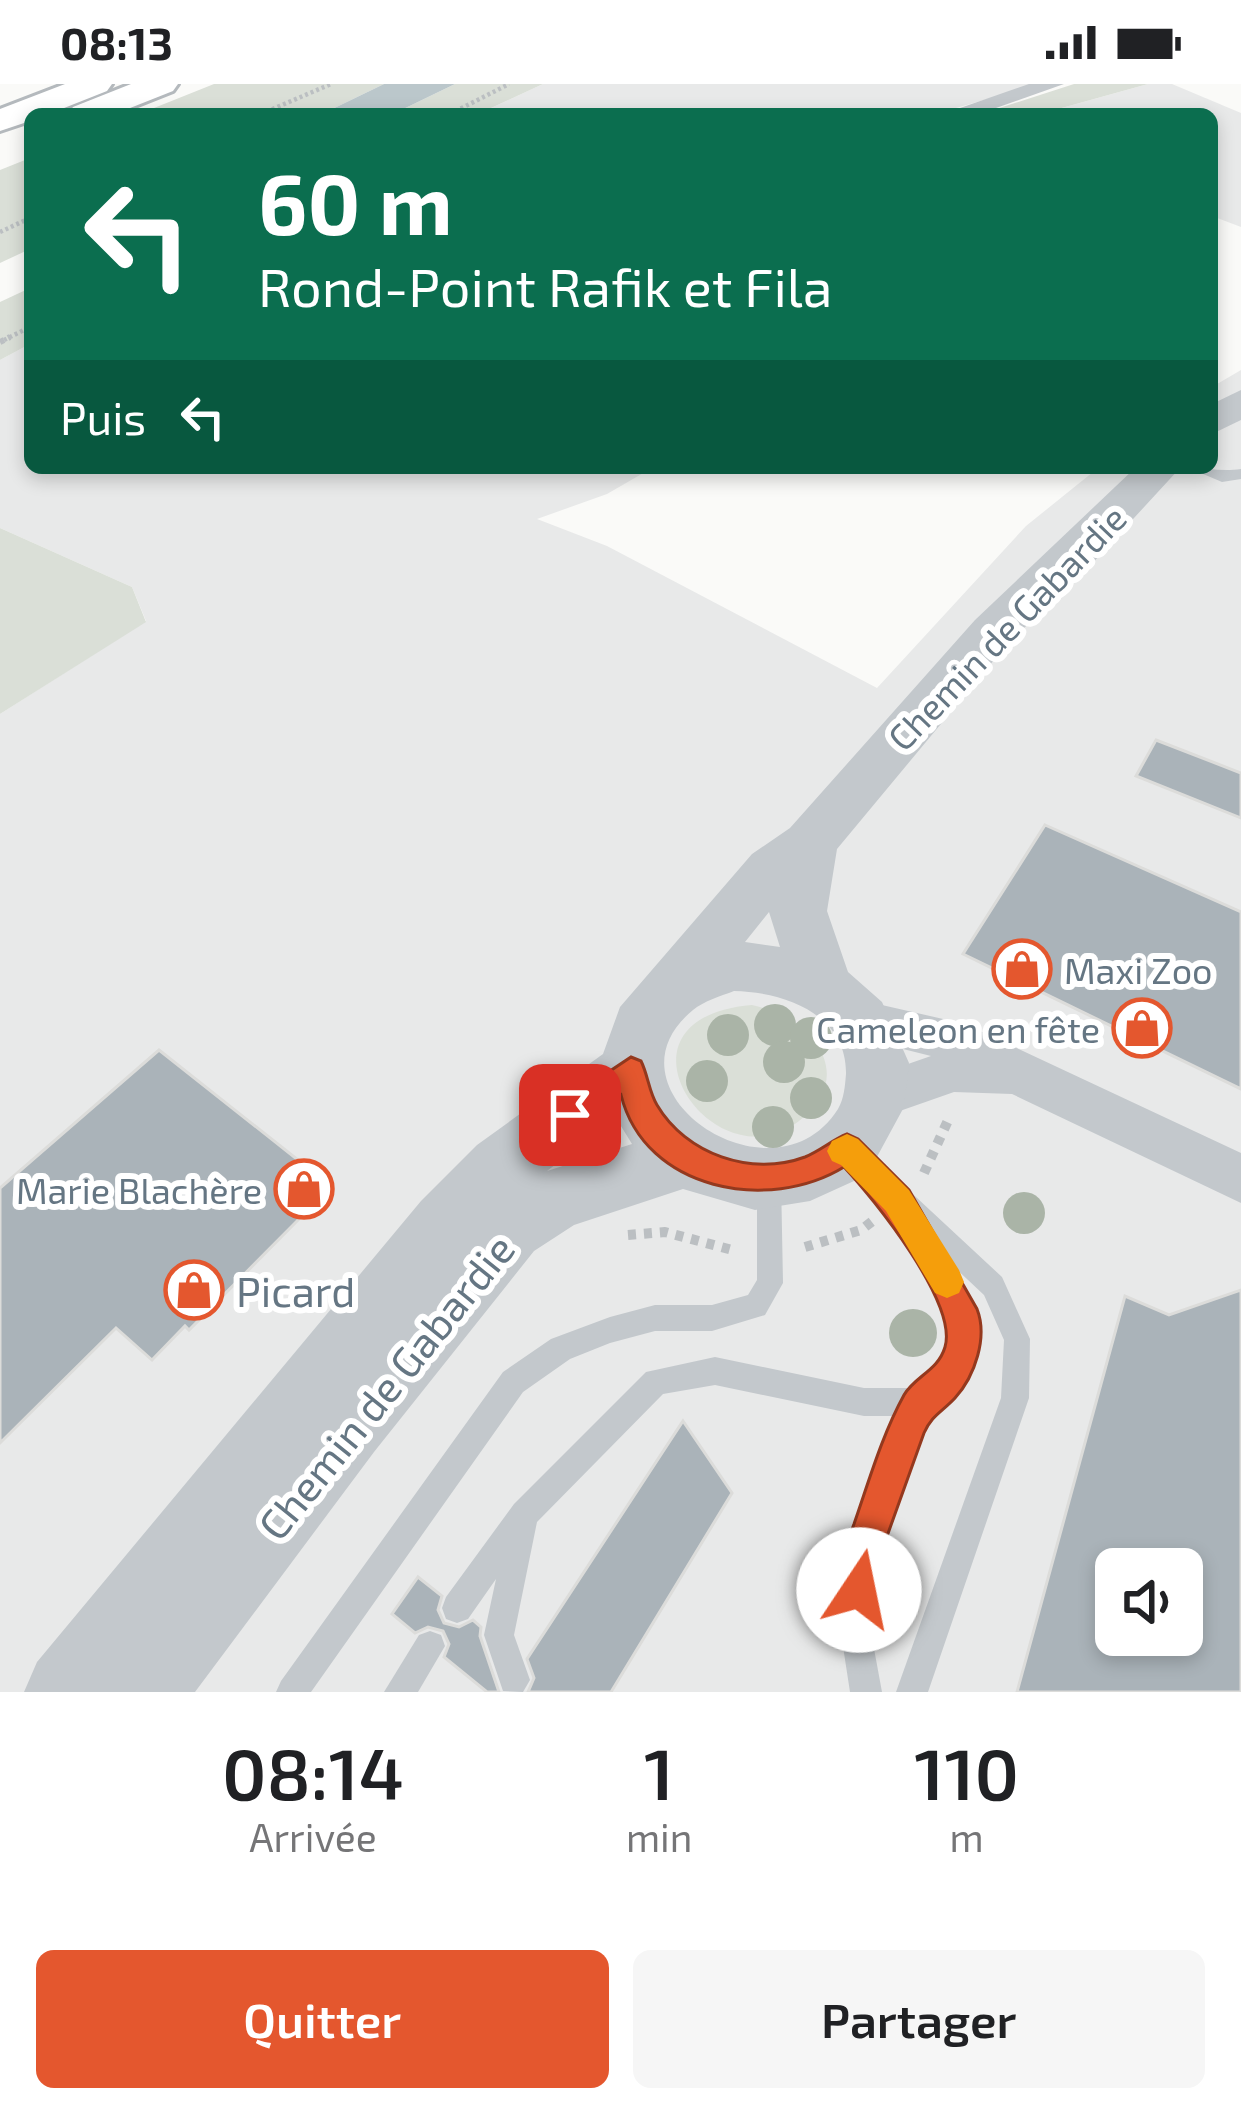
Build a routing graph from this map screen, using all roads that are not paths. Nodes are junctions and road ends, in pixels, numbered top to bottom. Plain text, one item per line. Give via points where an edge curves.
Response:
1 (95, 84) edge
2 (161, 84) edge
3 (1053, 84) edge
4 (33, 108) edge
5 (101, 108) edge
6 (975, 108) edge
7 (1153, 474) edge
8 (810, 843) junction
9 (672, 988) junction
10 (842, 1004) junction
11 (631, 1070) junction
12 (1059, 1088) junction
13 (862, 1123) junction
14 (686, 1158) junction
15 (1241, 1178) edge
16 (769, 1179) junction
17 (898, 1201) junction
18 (920, 1402) junction
19 (524, 1514) junction
20 (457, 1608) dead end
21 (430, 1646) dead end
22 (514, 1680) dead end
23 (67, 1692) edge
24 (142, 1692) edge
25 (292, 1692) edge
26 (400, 1692) edge
27 (866, 1692) edge
28 (912, 1692) edge

1 - 4 highway
2 - 5 highway
3 - 6 street
7 - 8 street, Chemin de Gabardie via 936,691
8 - 9 street, Chemin de Gabardie via 772,869
8 - 10 street, Chemin de Gabardie via 798,911
9 - 10 street via 746,966 794,974
9 - 11 street via 640,1024
10 - 12 street
10 - 13 street via 878,1068
11 - 14 street via 638,1103
11 - 23 street, Chemin de Gabardie via 501,1167 445,1224
12 - 13 street via 954,1070
12 - 15 street
13 - 16 street via 812,1170
13 - 17 lane
14 - 16 street
14 - 24 street, Chemin de Gabardie via 554,1199 510,1228
16 - 25 lane via 770,1283 756,1306 610,1330 561,1349 513,1382
17 - 18 lane via 964,1321 962,1352 943,1385
17 - 28 lane via 994,1286 1017,1339 1015,1398
18 - 19 lane via 864,1402 715,1371 656,1382
18 - 27 lane via 862,1553 855,1627
19 - 20 lane
19 - 22 lane via 499,1635
21 - 26 lane

